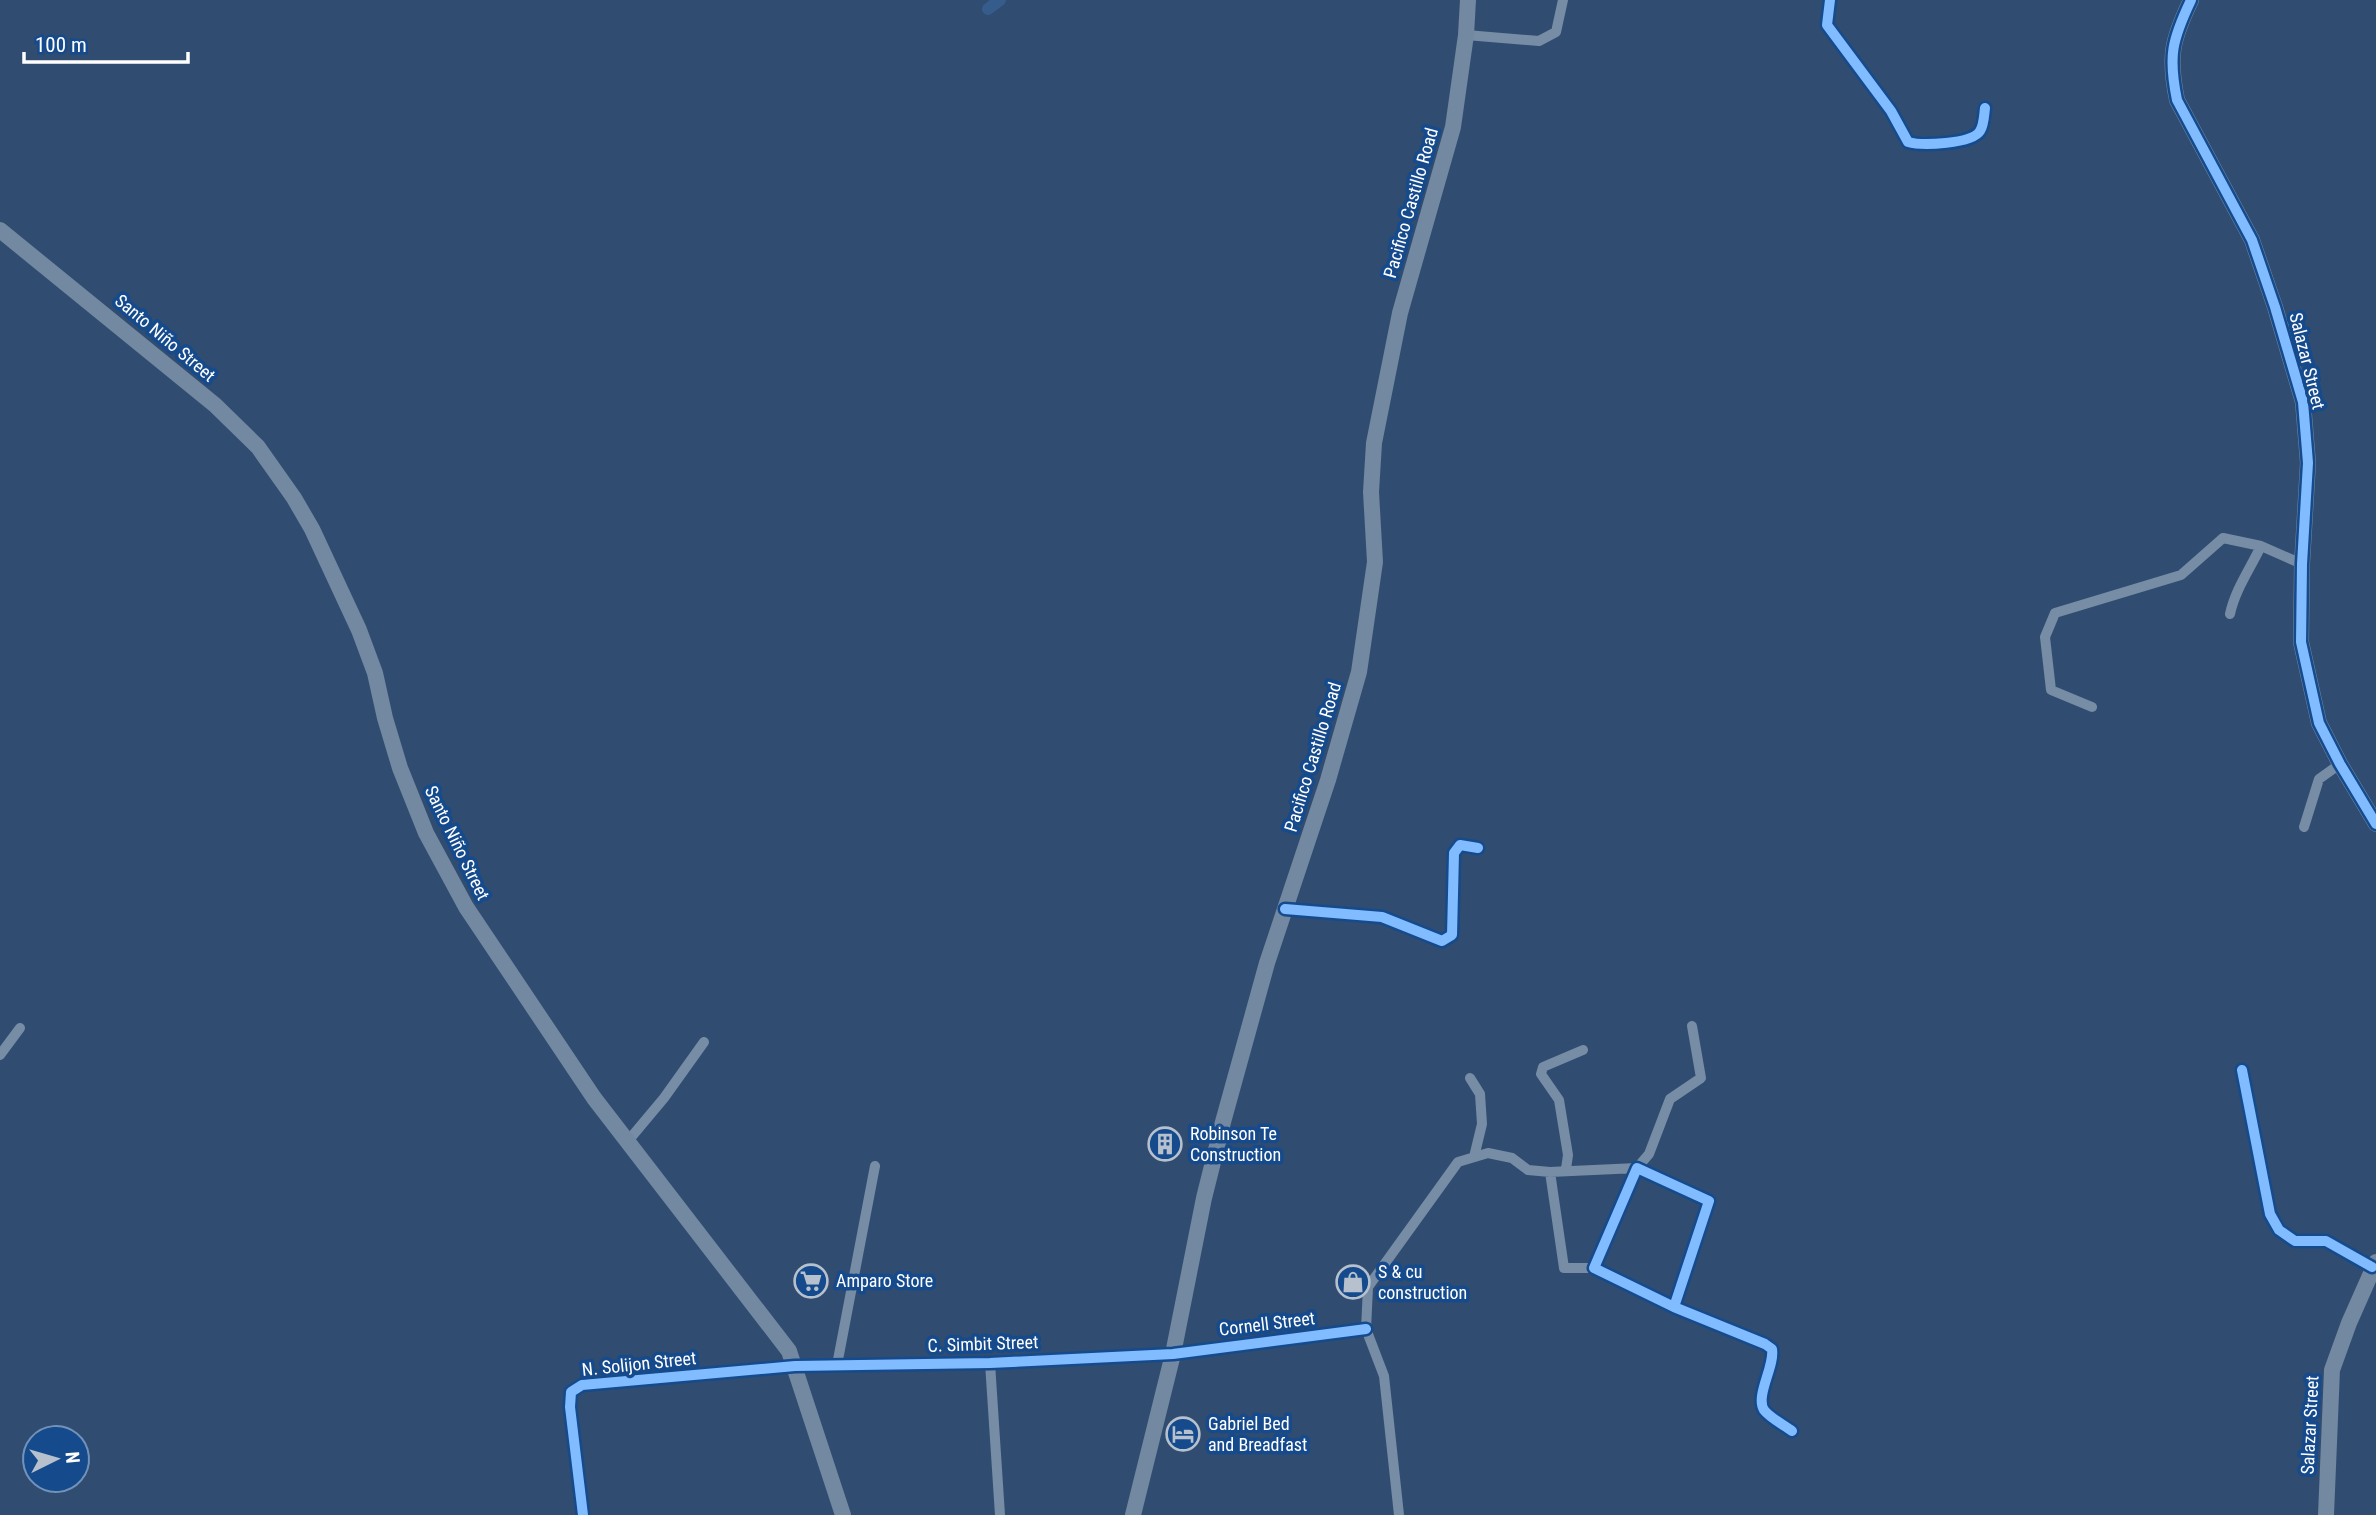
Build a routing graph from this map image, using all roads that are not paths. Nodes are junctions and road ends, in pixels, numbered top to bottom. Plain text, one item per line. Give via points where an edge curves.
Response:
1 (1468, 0) edge
2 (1563, 0) edge
3 (1830, 0) edge
4 (2191, 0) edge
5 (1466, 35) junction
6 (1985, 108) dead end
7 (0, 229) edge
8 (2260, 547) junction
9 (2302, 564) junction
10 (2230, 614) dead end
11 (2092, 707) dead end
12 (2340, 764) junction
13 (2376, 824) edge
14 (2304, 827) dead end
15 (1478, 848) dead end
16 (1285, 908) junction
17 (1692, 1026) dead end
18 (20, 1028) dead end
19 (704, 1042) dead end
20 (1583, 1050) dead end
21 (0, 1055) edge
22 (2242, 1070) dead end
23 (1470, 1078) dead end
24 (628, 1140) junction
25 (1474, 1157) junction
26 (875, 1166) dead end
27 (1637, 1168) junction
28 (1566, 1169) junction
29 (1550, 1172) junction
30 (2374, 1264) edge
31 (1594, 1268) junction
32 (1674, 1307) junction
33 (1366, 1329) junction
34 (1173, 1354) junction
35 (990, 1363) junction
36 (837, 1365) junction
37 (795, 1366) junction
38 (1792, 1431) dead end
39 (583, 1515) edge
40 (843, 1515) edge
41 (1000, 1515) edge
42 (1133, 1515) edge
43 (1399, 1515) edge
44 (2326, 1515) edge

1 - 5 main road, Pacifico Castillo Road
2 - 5 street via 1556,33 1539,41
3 - 6 street via 1828,24 1908,142 1918,145 1974,137 1981,130
4 - 9 main road, Salazar Street via 2171,55 2177,100 2252,240 2303,402 2308,463
5 - 16 main road, Pacifico Castillo Road via 1452,127 1400,313 1374,443 1375,562 1365,645 1328,780
7 - 24 main road, Santo Niño Street via 215,405 258,447 294,498 359,630 400,768 426,833 474,918 594,1098
8 - 9 street
8 - 10 street
8 - 11 street via 2223,538 2180,575 2056,613 2045,637 2051,690
9 - 12 main road, Salazar Street via 2301,642 2319,723
12 - 13 main road, Salazar Street
12 - 14 street via 2319,779
15 - 16 street via 1460,845 1454,853 1452,935 1442,941 1382,917
16 - 34 main road, Pacifico Castillo Road via 1210,1173
17 - 27 street via 1701,1078 1670,1099 1649,1154
18 - 21 street
19 - 24 street
20 - 28 street via 1543,1067 1541,1074 1559,1100
22 - 30 street via 2270,1214 2279,1230 2295,1241 2326,1241
23 - 25 street via 1480,1094 1482,1124
24 - 37 main road, Santo Niño Street via 769,1321
25 - 29 street via 1488,1153 1512,1158 1528,1170
25 - 33 street via 1458,1162 1368,1287
26 - 36 street
27 - 28 street
27 - 31 street
27 - 32 street via 1710,1201
28 - 29 street
29 - 31 street via 1564,1268
30 - 44 main road, Salazar Street via 2332,1370
31 - 32 street
32 - 38 street via 1772,1349 1761,1399 1764,1410
33 - 34 street, Cornell Street
33 - 43 street via 1384,1376
34 - 35 street, C. Simbit Street
34 - 42 main road, Pacifico Castillo Road
35 - 36 street, C. Simbit Street
35 - 41 street
36 - 37 street, C. Simbit Street
37 - 39 street, N. Solijon Street via 582,1385 571,1392
37 - 40 main road, Santo Niño Street

